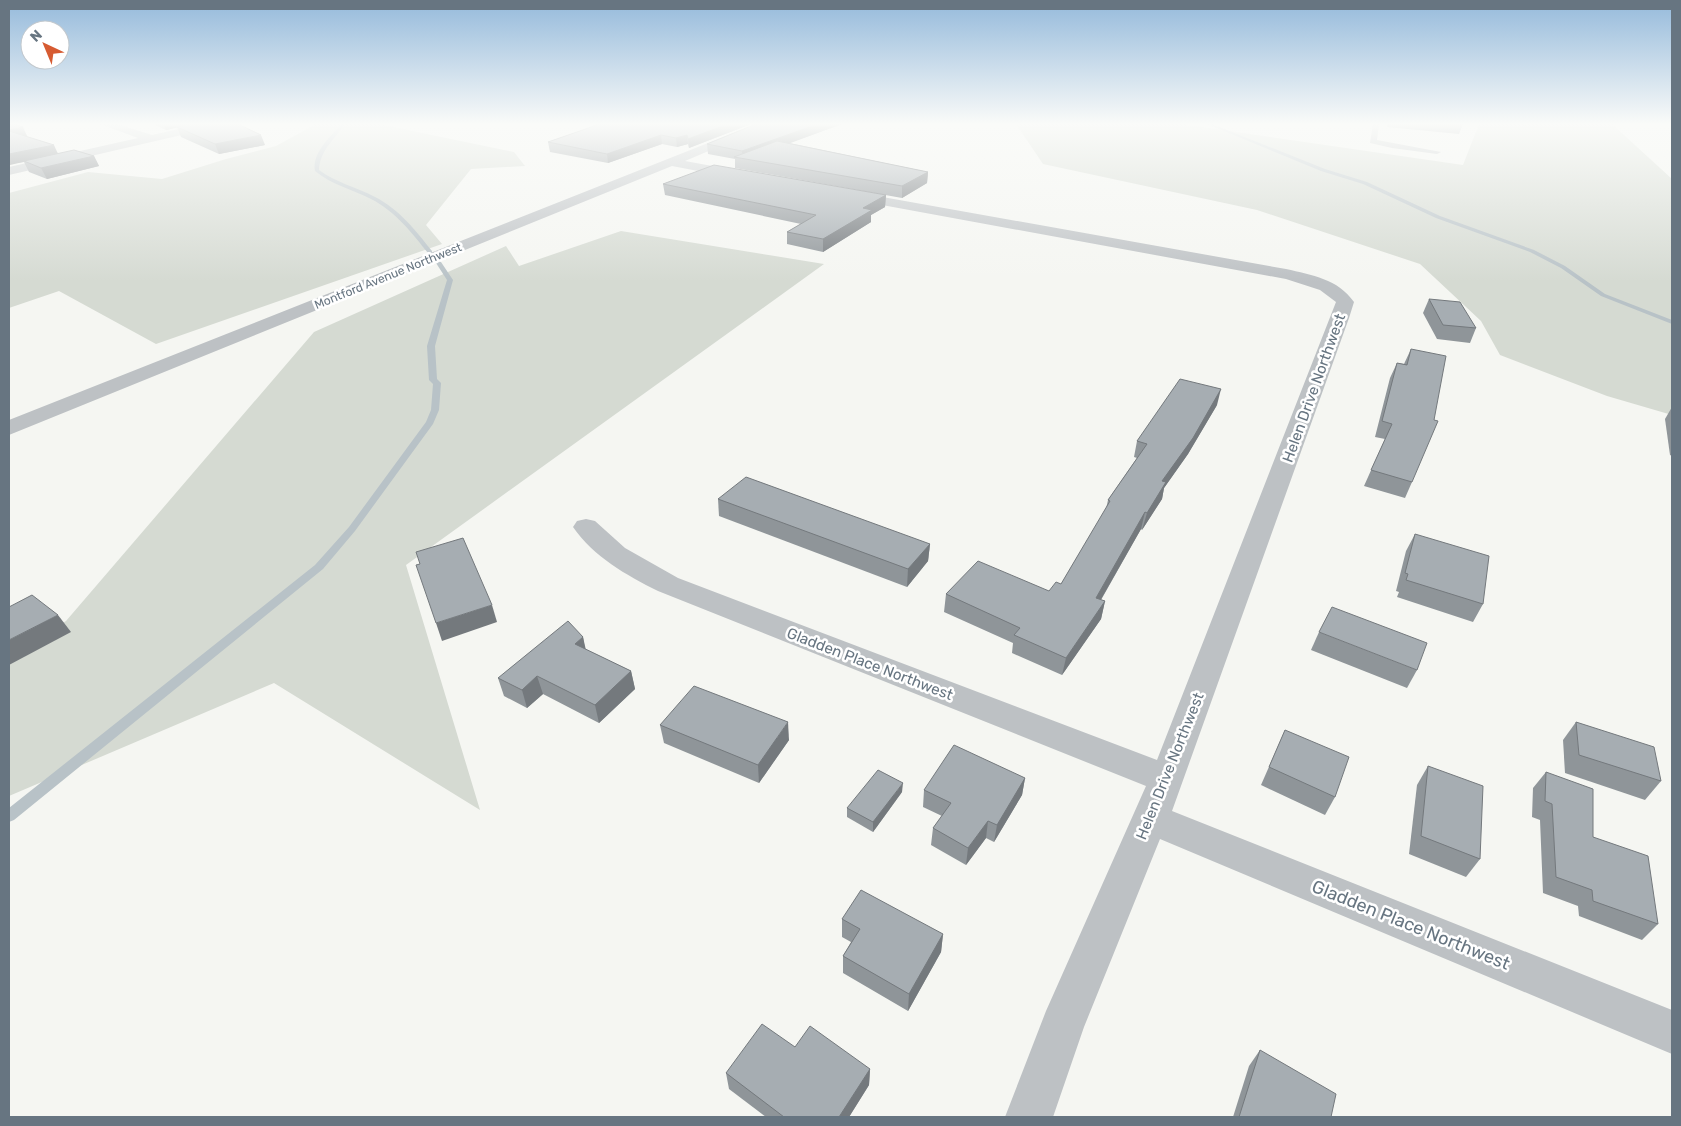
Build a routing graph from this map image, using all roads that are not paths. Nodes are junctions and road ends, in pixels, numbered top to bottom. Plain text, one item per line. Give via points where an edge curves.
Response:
1 (635, 177) edge
2 (749, 177) edge
3 (767, 180) edge
4 (825, 190) edge
5 (9, 428) edge
6 (586, 527) dead end
7 (1167, 778) junction
8 (1150, 818) junction
9 (1672, 1032) edge
10 (1029, 1117) edge

1 - 5 street, Montford Avenue Northwest
2 - 3 street
4 - 7 street, Helen Drive Northwest via 1286,274 1325,285 1341,296 1344,302 1330,348 1315,380
6 - 7 street, Gladden Place Northwest via 618,558 664,582
7 - 8 street, Helen Drive Northwest
8 - 9 street, Gladden Place Northwest
8 - 10 street, Helen Drive Northwest via 1062,1027

